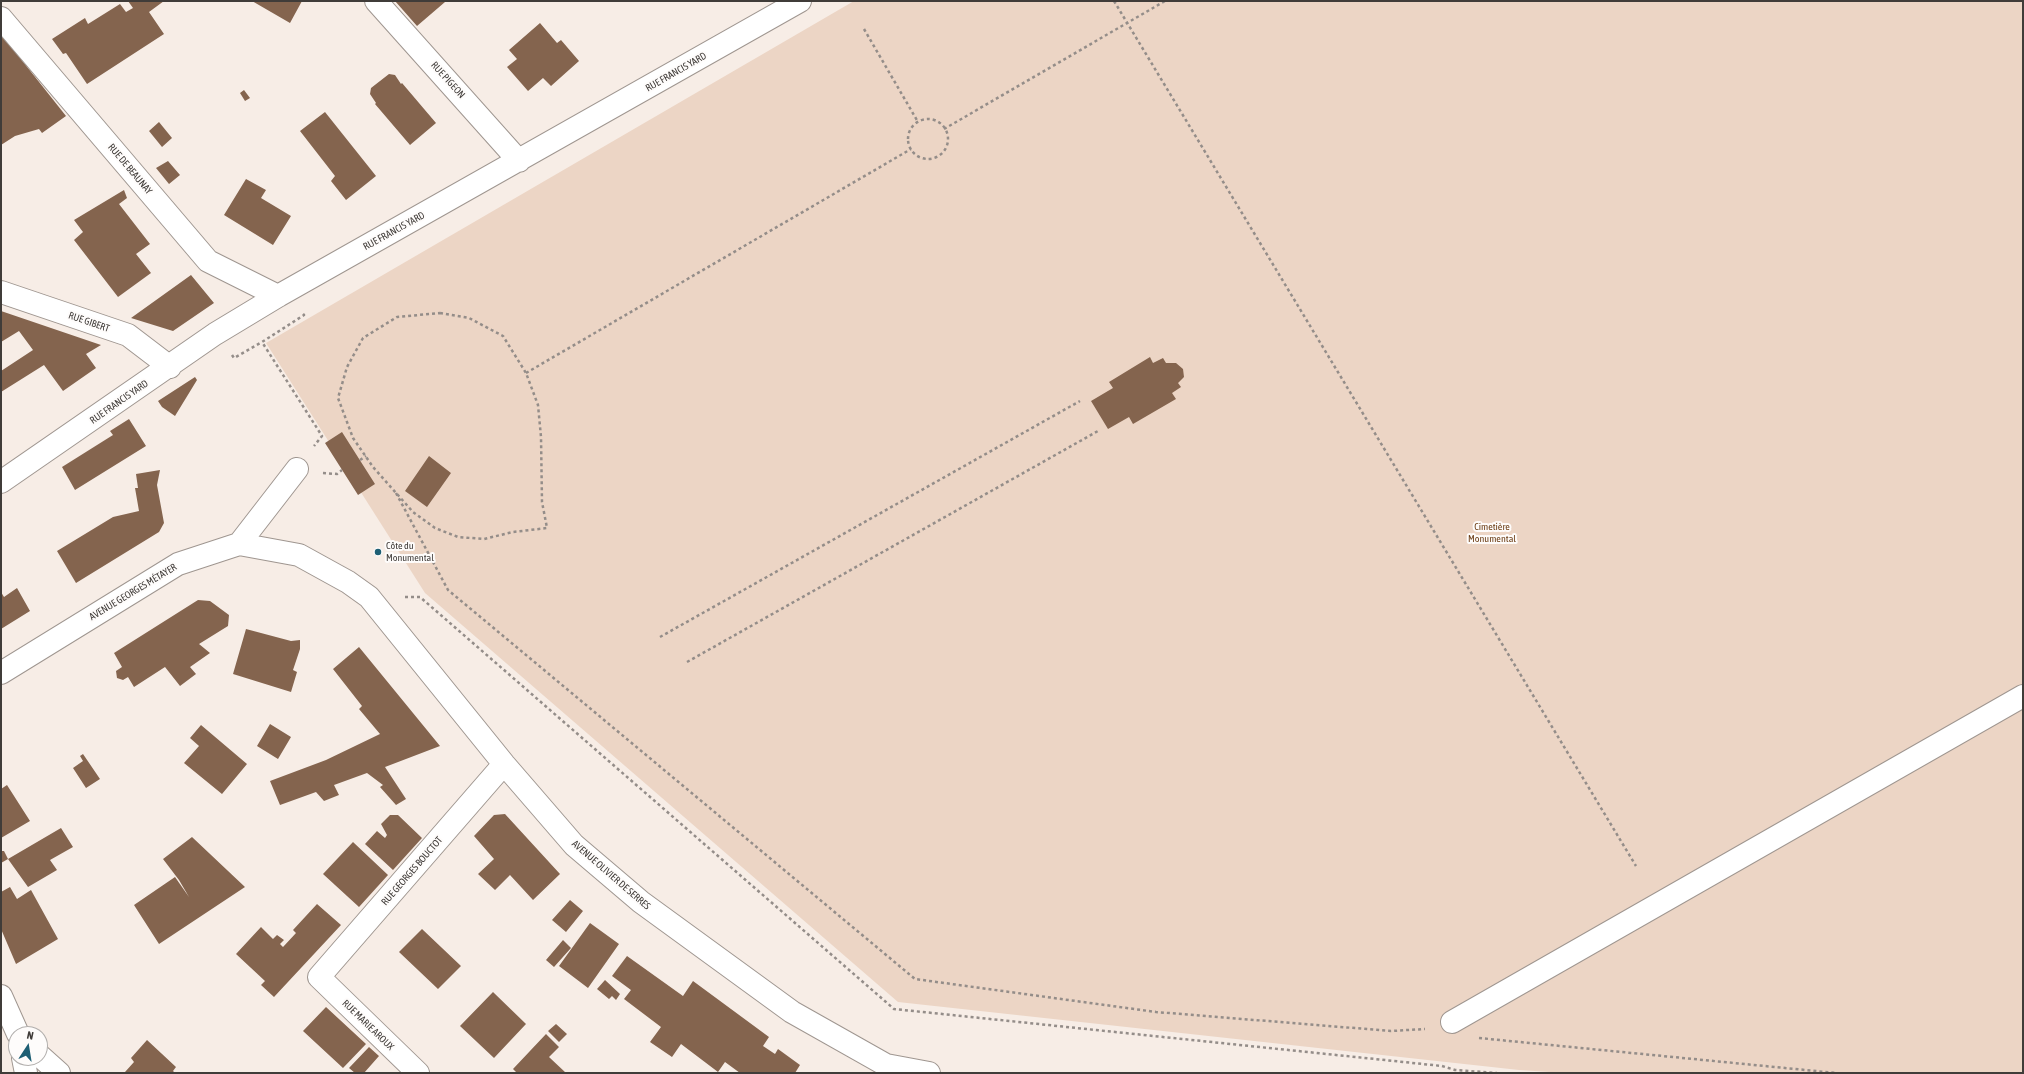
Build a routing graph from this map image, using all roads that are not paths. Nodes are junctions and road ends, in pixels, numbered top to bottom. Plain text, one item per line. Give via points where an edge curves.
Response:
1 (376, 1) edge
2 (800, 1) edge
3 (1, 18) edge
4 (519, 161) junction
5 (286, 291) junction
6 (1, 292) edge
7 (170, 367) junction
8 (297, 469) dead end
9 (1, 482) edge
10 (239, 544) junction
11 (299, 555) joint
12 (1, 673) edge
13 (2023, 696) edge
14 (504, 764) junction
15 (319, 977) joint
16 (1, 996) edge
17 (1452, 1022) road end
18 (14, 1026) edge
19 (48, 1063) edge
20 (59, 1073) edge
21 (418, 1073) edge
22 (929, 1073) edge

1 - 4 street, RUE PIGEON
2 - 4 street, RUE FRANCIS YARD
3 - 5 street, RUE DE BEAUNAY via 208,261
4 - 5 street, RUE FRANCIS YARD
5 - 7 street, RUE FRANCIS YARD via 215,334
6 - 7 street, RUE GIBERT via 128,335
7 - 9 street, RUE FRANCIS YARD
8 - 10 street
10 - 11 street, AVENUE GEORGES MÉTAYER
10 - 12 street, AVENUE GEORGES MÉTAYER via 178,564
11 - 14 street, AVENUE OLIVIER DE SERRES via 348,582 369,597
13 - 17 street
14 - 15 street, RUE GEORGES BOUCTOT
14 - 22 street, AVENUE OLIVIER DE SERRES via 574,845 654,912 792,1012 886,1064
15 - 21 street, RUE MARIE AROUX
16 - 18 street
19 - 20 street

